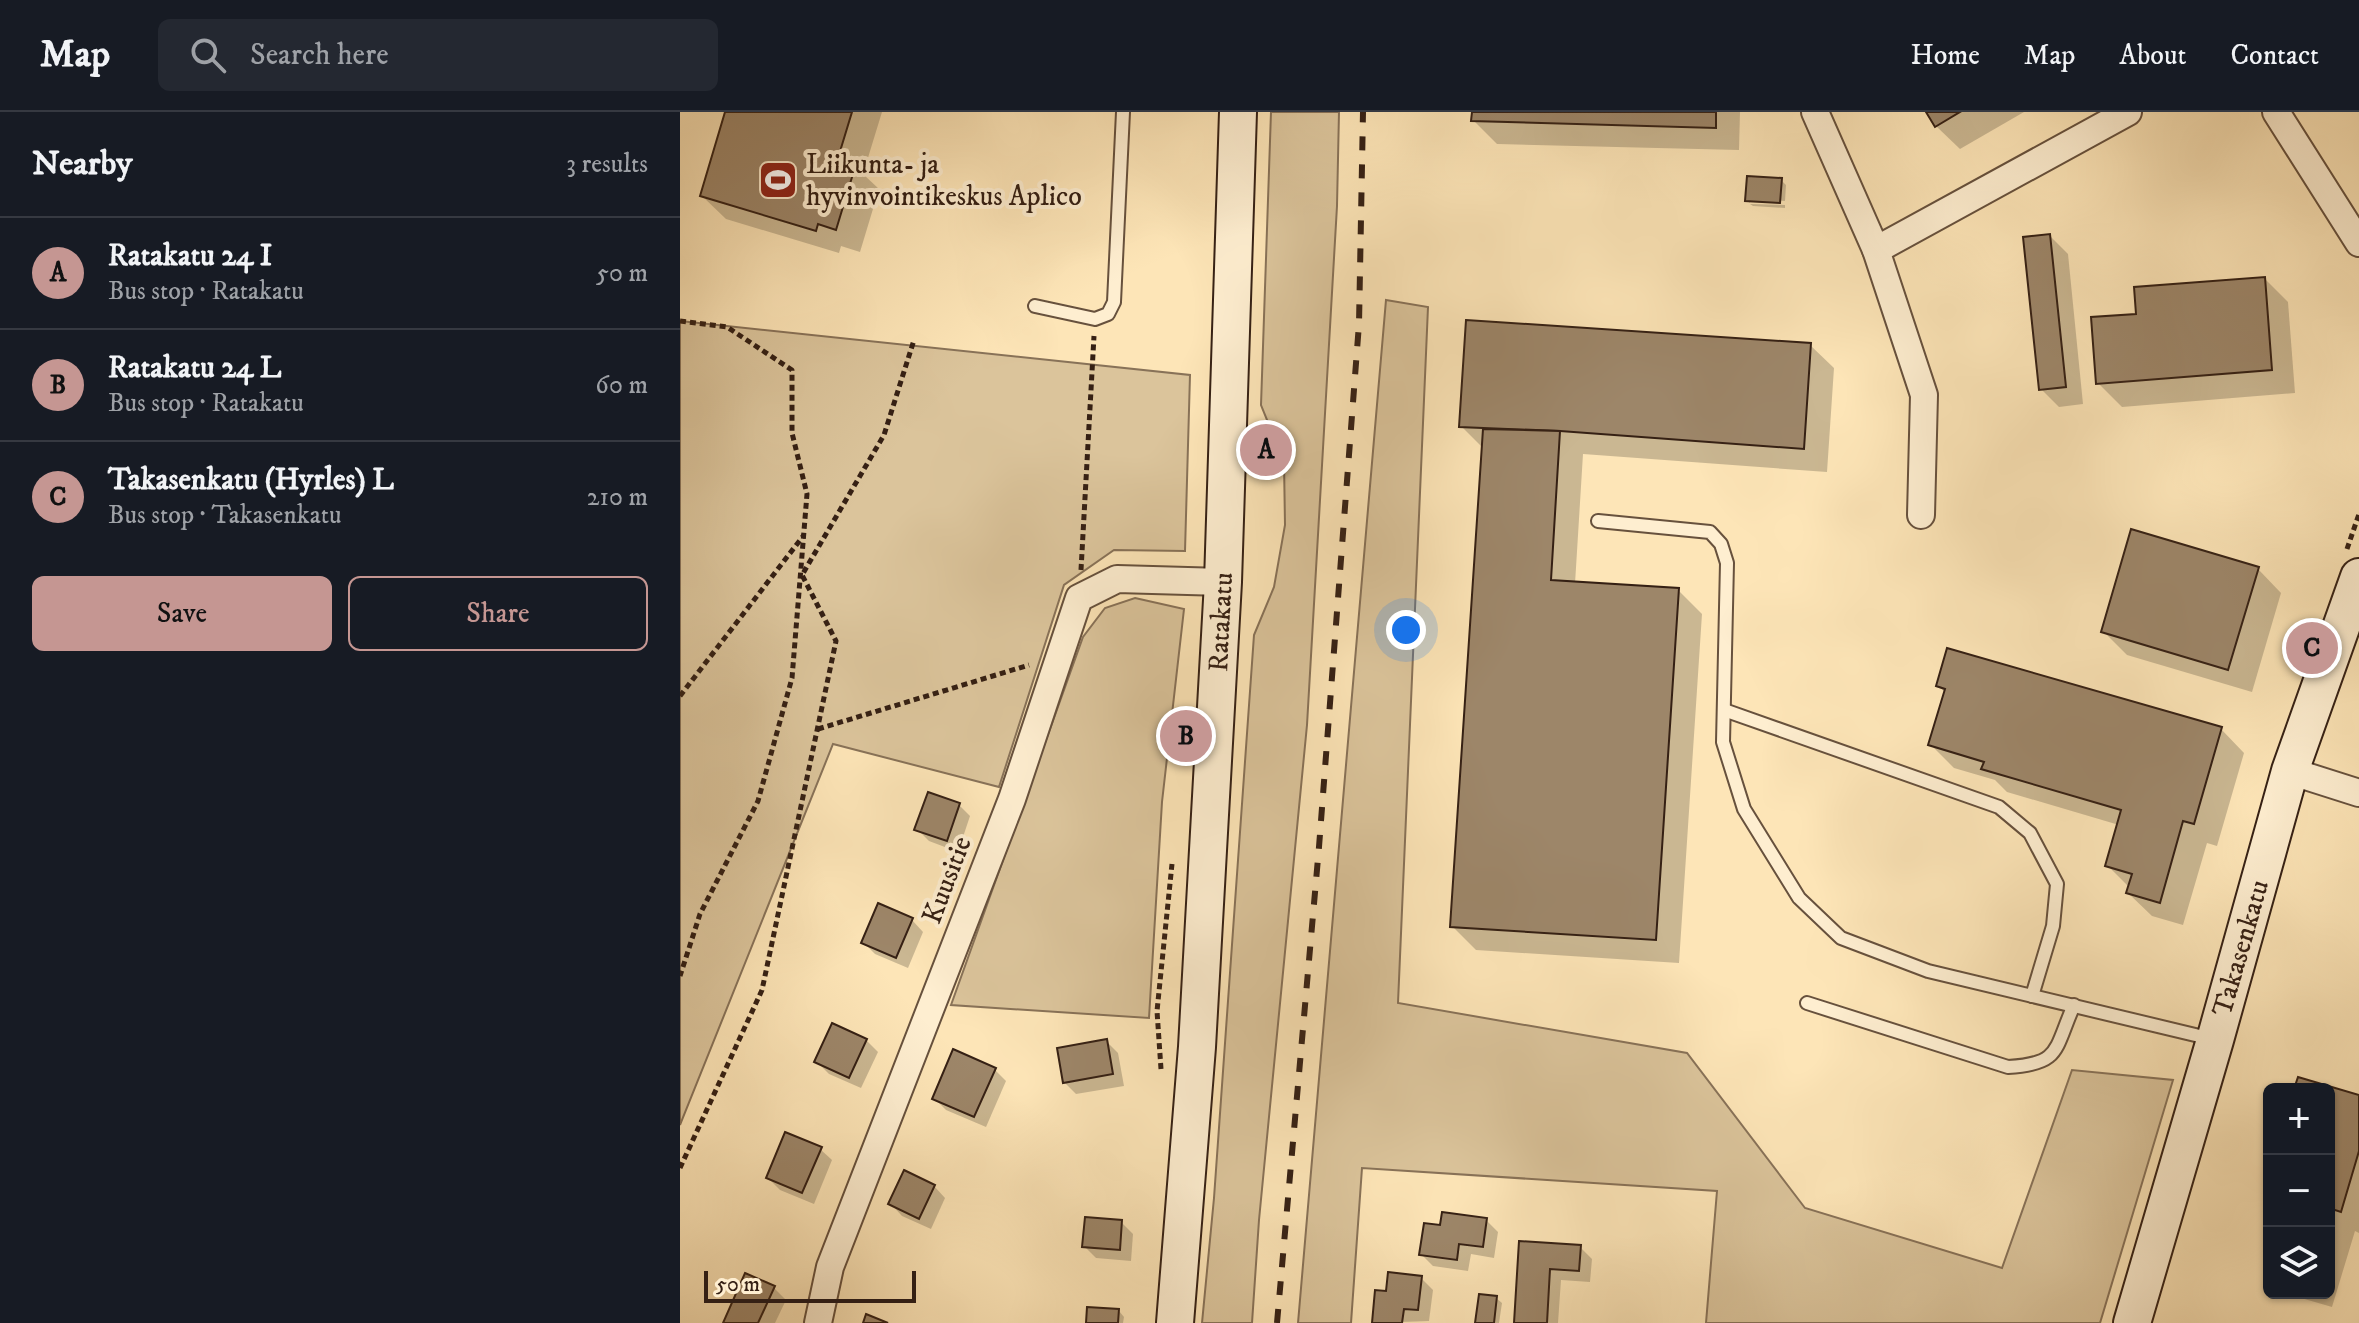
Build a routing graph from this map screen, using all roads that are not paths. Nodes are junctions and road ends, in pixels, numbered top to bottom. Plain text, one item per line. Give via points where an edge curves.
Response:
1 (1123, 112) edge
2 (1238, 112) edge
3 (1815, 112) edge
4 (2128, 112) edge
5 (2276, 112) edge
6 (2359, 243) edge
7 (1876, 250) junction
8 (1035, 306) dead end
9 (1921, 515) dead end
10 (1598, 521) dead end
11 (2359, 577) edge
12 (1223, 582) junction
13 (1724, 710) junction
14 (2290, 771) junction
15 (2359, 793) edge
16 (2032, 996) junction
17 (1807, 1003) dead end
18 (2074, 1005) junction
19 (2215, 1040) junction
20 (818, 1323) edge
21 (1175, 1323) edge
22 (2132, 1323) edge

1 - 8 lane via 1114,302 1108,314 1095,319
2 - 12 street, Ratakatu
3 - 7 street
4 - 7 street
5 - 6 street
7 - 9 street via 1924,395
10 - 13 lane via 1710,532 1721,544 1727,563
11 - 14 street, Takasenkatu
12 - 20 street, Kuusitie via 1117,579 1079,598 1012,799 830,1267
12 - 21 street, Ratakatu via 1197,1057
13 - 16 lane via 1723,742 1744,809 1799,898 1841,938 1928,971
13 - 16 lane via 1999,807 2030,833 2057,884 2053,926
14 - 15 street
14 - 19 street, Takasenkatu
16 - 18 lane
17 - 18 lane via 2008,1067 2035,1066 2051,1057
18 - 19 lane
19 - 22 street, Takasenkatu

